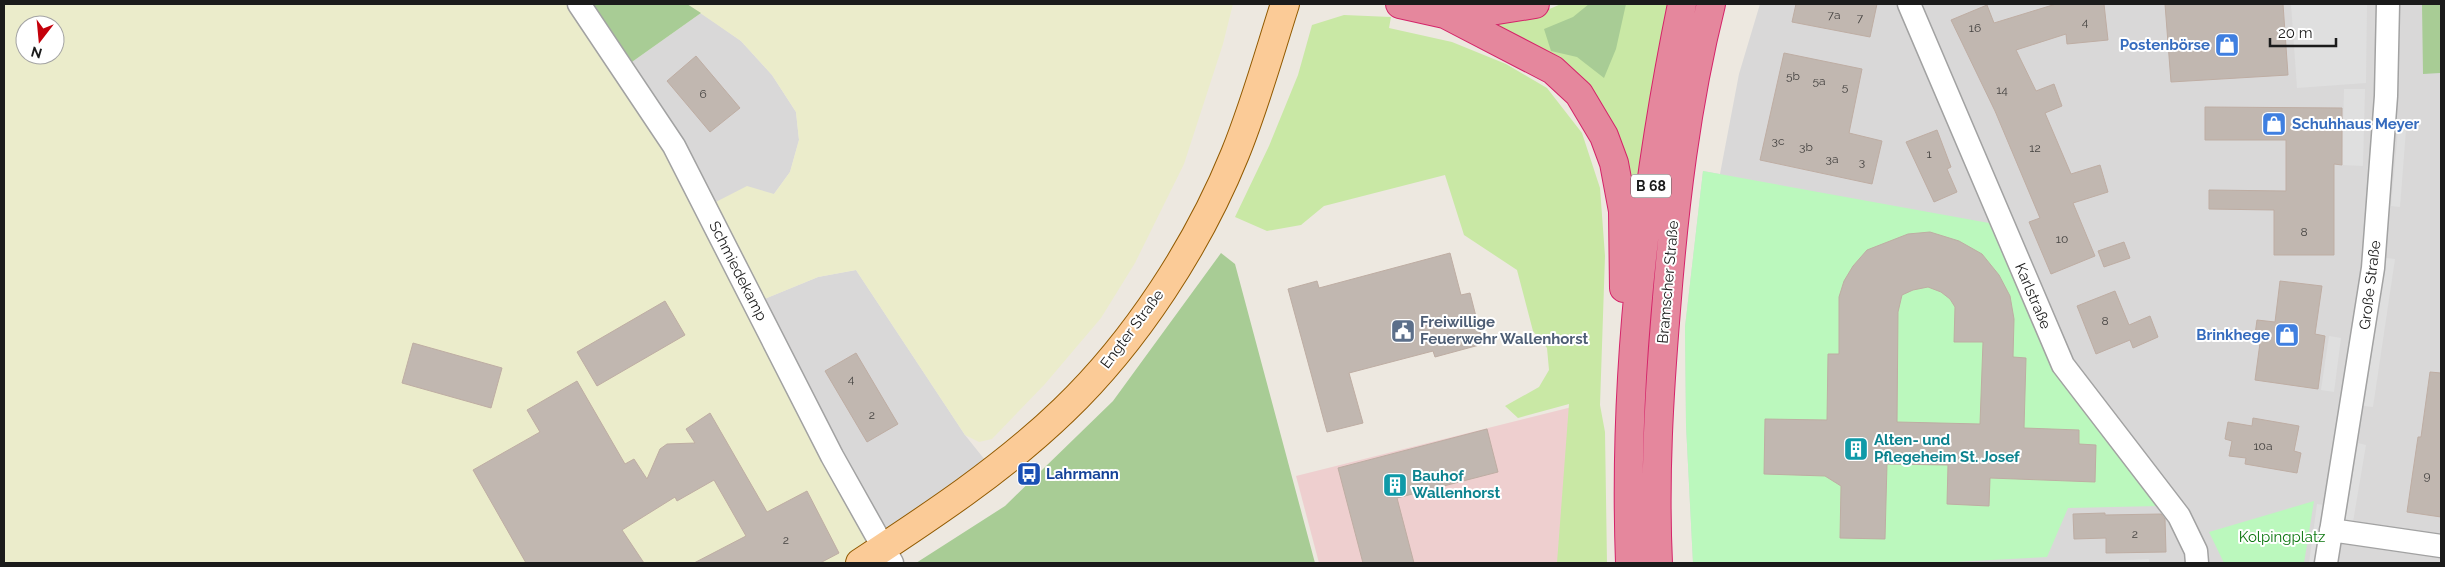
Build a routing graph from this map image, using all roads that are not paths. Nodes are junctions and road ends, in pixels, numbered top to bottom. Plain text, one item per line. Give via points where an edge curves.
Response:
1 (579, 4) edge
2 (1285, 4) edge
3 (1400, 4) edge
4 (1535, 4) edge
5 (1682, 4) edge
6 (1711, 4) edge
7 (1909, 4) edge
8 (2388, 4) edge
9 (1445, 14) junction
10 (1630, 410) junction
11 (2332, 530) junction
12 (2441, 546) edge
13 (888, 555) edge
14 (860, 563) edge
15 (1630, 563) edge
16 (1658, 563) edge
17 (2197, 563) edge
18 (2326, 563) edge

1 - 13 street, Schmiedekamp via 674,146 832,456
2 - 13 main road, Engter Straße via 1235,154 1203,221 1136,326 1104,368 1064,410
3 - 9 highway
4 - 9 highway
5 - 10 highway, Bramscher Straße / B 68 via 1655,150
6 - 16 highway, Bramscher Straße / B 68 via 1682,151 1671,245 1656,436
7 - 17 street, Karlstraße via 2063,365 2179,516 2196,551
8 - 11 street, Große Straße via 2386,106 2373,268
9 - 10 highway via 1553,70 1579,94 1604,136 1614,162 1623,211 1625,261 1620,383
10 - 15 highway, Bramscher Straße / B 68
11 - 12 street
11 - 18 street, Große Straße
13 - 14 main road, Engter Straße

